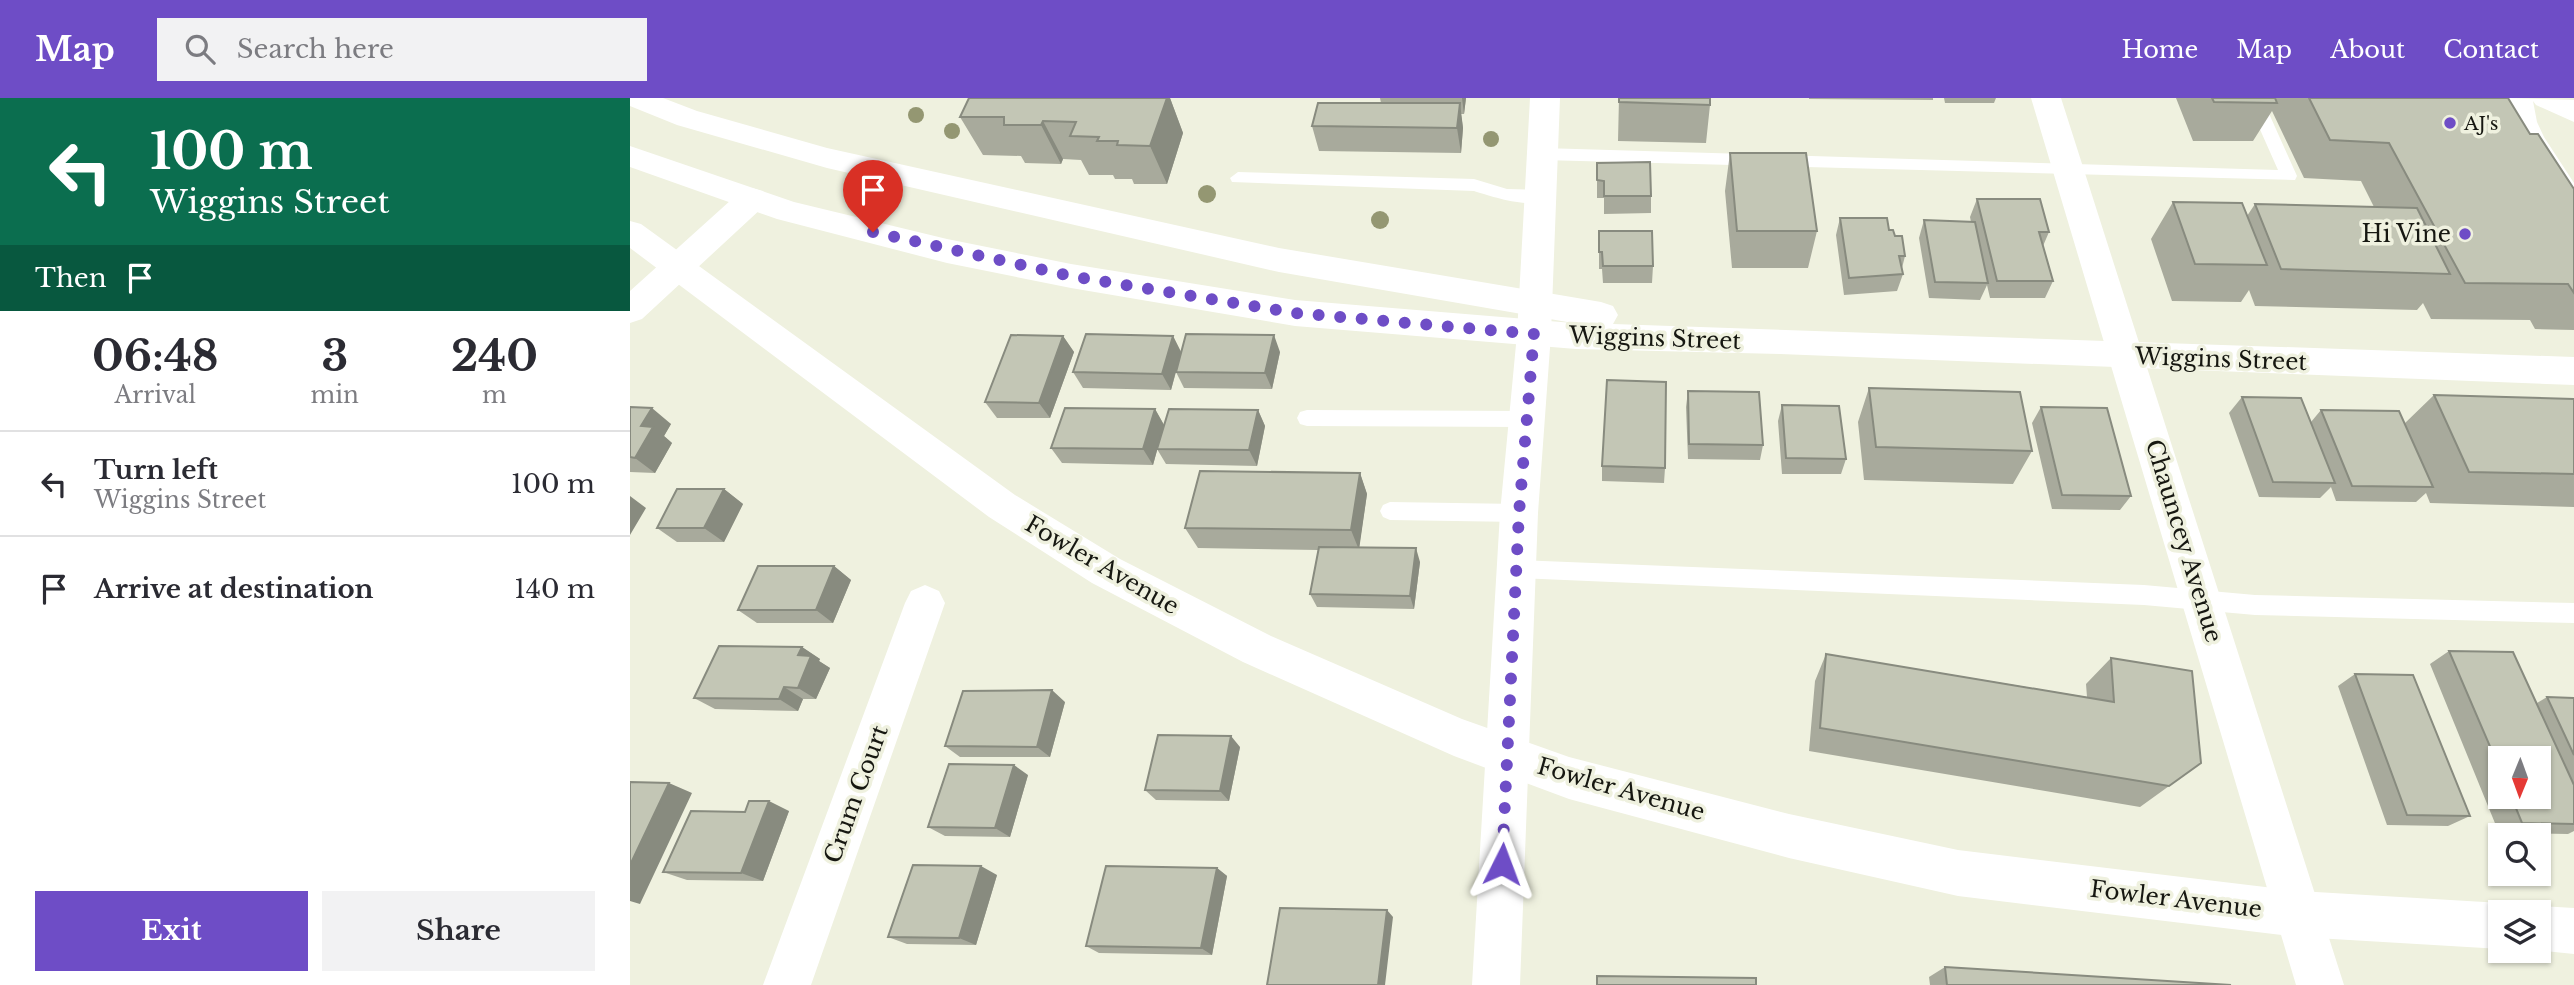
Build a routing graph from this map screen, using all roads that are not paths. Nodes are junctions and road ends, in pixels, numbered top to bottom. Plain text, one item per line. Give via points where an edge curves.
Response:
1 (636, 98) edge
2 (1545, 98) edge
3 (2046, 98) edge
4 (2254, 98) edge
5 (2519, 98) edge
6 (2546, 98) edge
7 (2574, 112) edge
8 (1542, 154) junction
9 (630, 156) edge
10 (2068, 169) junction
11 (1238, 178) dead end
12 (1540, 196) junction
13 (752, 199) junction
14 (2574, 206) edge
15 (630, 232) edge
16 (679, 266) junction
17 (630, 310) edge
18 (1534, 320) junction
19 (2127, 356) junction
20 (2574, 371) edge
21 (1307, 418) dead end
22 (1527, 419) junction
23 (1390, 511) dead end
24 (1519, 513) junction
25 (1517, 569) junction
26 (2201, 600) junction
27 (925, 603) dead end
28 (2574, 613) edge
29 (1506, 754) junction
30 (2299, 914) junction
31 (2488, 925) edge
32 (2551, 930) edge
33 (2574, 931) edge
34 (786, 985) edge
35 (1496, 985) edge
36 (2320, 985) edge

1 - 18 main road via 687,118 827,158
2 - 8 main road
3 - 10 main road, Chauncey Avenue
4 - 10 lane via 2289,176
5 - 14 main road via 2516,105 2525,129
6 - 7 main road
8 - 10 lane
8 - 12 main road
9 - 13 main road, Wiggins Street
10 - 19 main road, Chauncey Avenue
11 - 12 lane via 1474,185 1507,195
12 - 18 main road
13 - 16 main road
13 - 18 main road, Wiggins Street via 947,251 1295,313
15 - 16 main road, Fowler Avenue
16 - 17 main road
16 - 29 main road, Fowler Avenue via 1002,506 1106,572 1257,649 1454,736
18 - 19 main road, Wiggins Street via 1780,341
18 - 22 main road
19 - 20 main road, Wiggins Street
19 - 26 main road, Chauncey Avenue
21 - 22 lane
22 - 24 main road
23 - 24 lane
24 - 25 main road
25 - 26 lane
25 - 29 main road
26 - 28 lane
26 - 30 main road, Chauncey Avenue
27 - 34 main road, Crum Court
29 - 30 main road, Fowler Avenue via 1569,778 1958,873
29 - 35 main road
30 - 31 main road, Fowler Avenue
30 - 36 main road, Chauncey Avenue
32 - 33 main road

